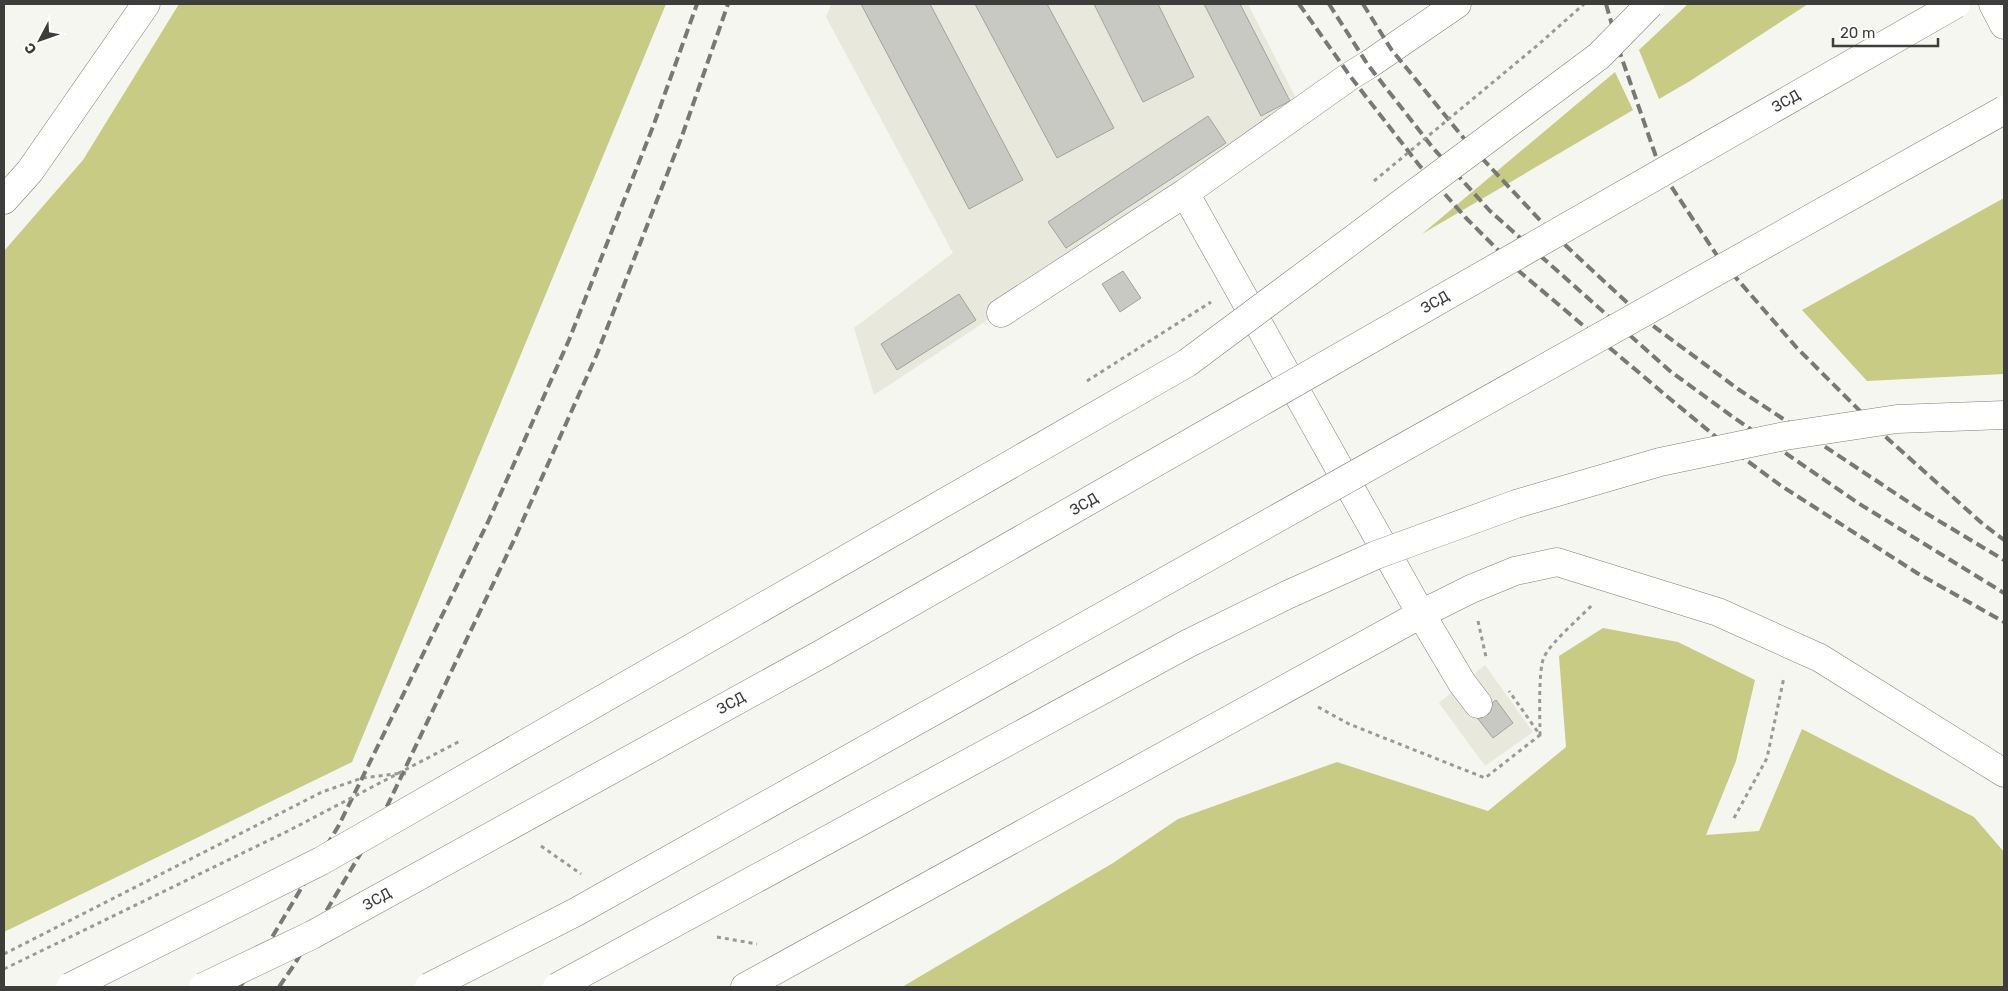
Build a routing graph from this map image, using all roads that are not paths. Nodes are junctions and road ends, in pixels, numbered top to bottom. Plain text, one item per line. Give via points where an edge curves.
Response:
1 (146, 4) edge
2 (1457, 4) edge
3 (1650, 4) edge
4 (1956, 4) edge
5 (1993, 4) edge
6 (2004, 25) edge
7 (2004, 110) edge
8 (1185, 193) junction
9 (4, 200) edge
10 (1001, 313) dead end
11 (2004, 415) edge
12 (1422, 614) junction
13 (1478, 704) dead end
14 (2004, 773) edge
15 (70, 987) edge
16 (202, 987) edge
17 (430, 987) edge
18 (557, 987) edge
19 (745, 987) edge

1 - 9 main road via 30,171
2 - 8 main road
3 - 15 main road, bridge via 1599,56 1186,362 321,861
4 - 16 main road, ЗСД, bridge via 823,653 312,935
5 - 6 main road
7 - 17 main road, bridge via 576,912
8 - 10 main road
8 - 12 main road
11 - 18 main road, bridge via 1897,419 1784,436 1660,462 1516,504 1376,555 1187,644
12 - 13 main road
12 - 14 main road via 1514,571 1557,562 1718,612 1820,658
12 - 19 main road

